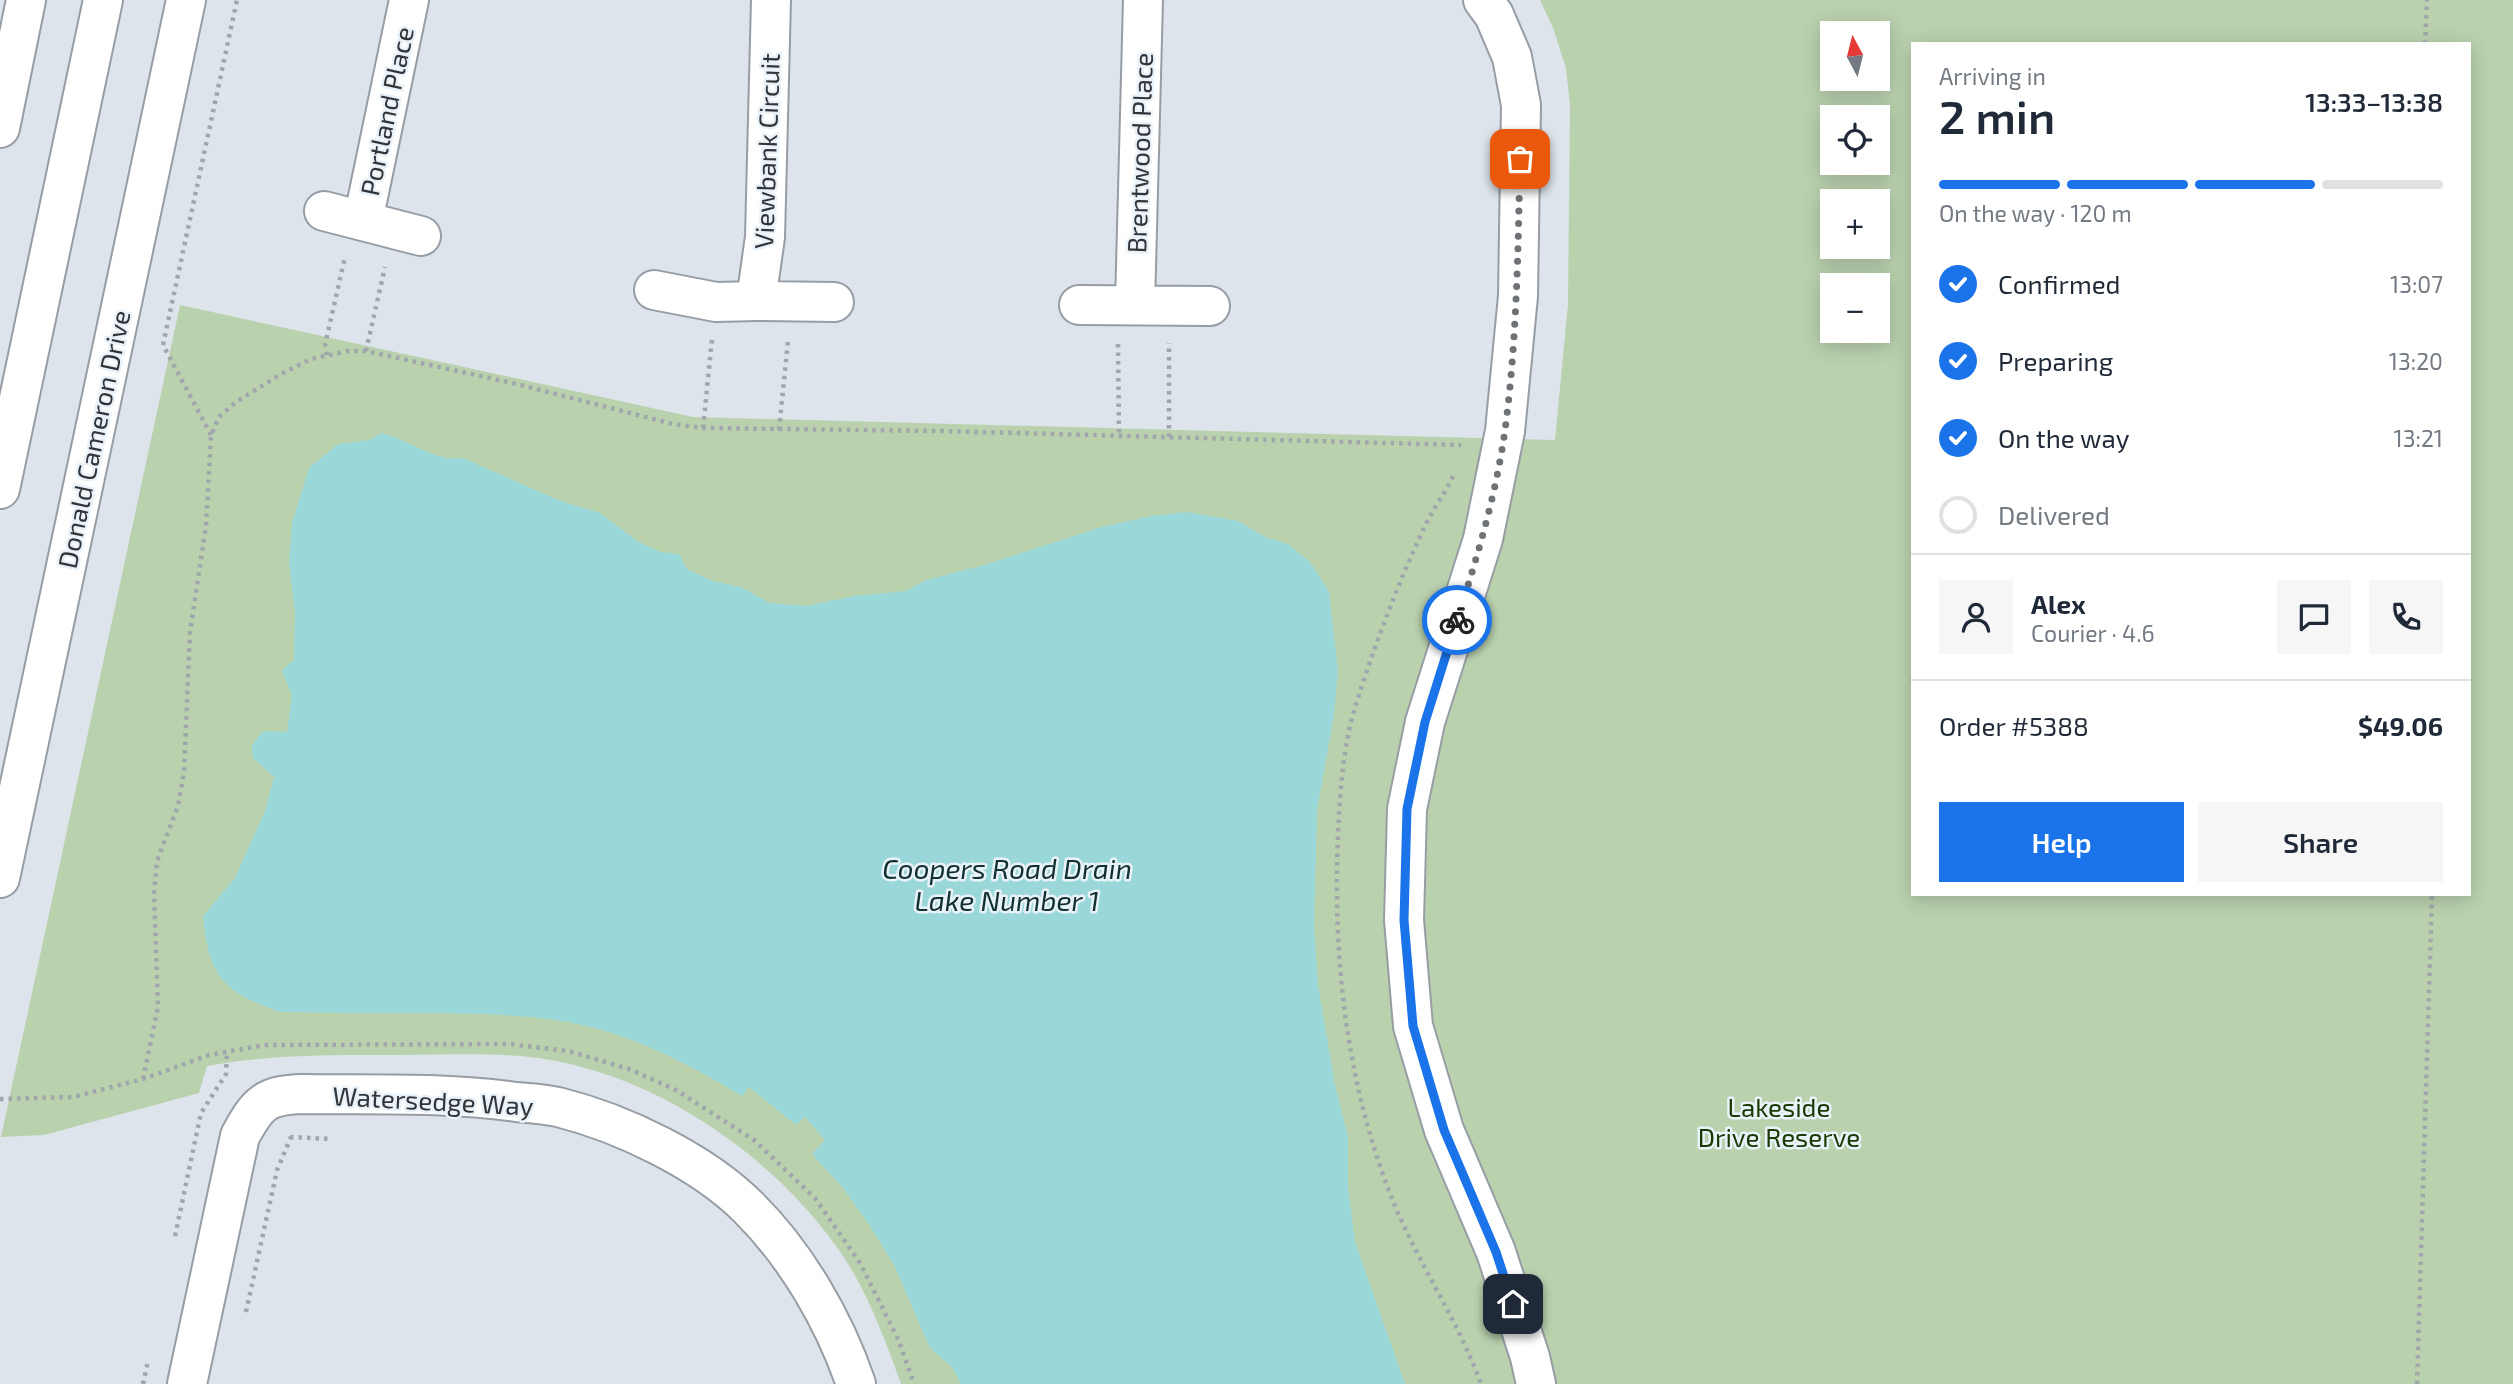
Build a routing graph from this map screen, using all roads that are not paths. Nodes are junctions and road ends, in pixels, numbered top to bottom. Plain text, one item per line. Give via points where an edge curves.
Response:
1 (26, 0) edge
2 (103, 0) edge
3 (186, 0) edge
4 (410, 0) edge
5 (771, 0) edge
6 (1143, 0) edge
7 (1483, 0) edge
8 (0, 128) edge
9 (371, 223) road end
10 (654, 290) dead end
11 (774, 302) junction
12 (834, 302) dead end
13 (1079, 305) dead end
14 (1140, 305) junction
15 (1210, 306) dead end
16 (12, 365) edge
17 (0, 489) edge
18 (0, 878) edge
19 (187, 1384) edge
20 (856, 1384) edge
21 (1536, 1384) edge

1 - 8 street
2 - 16 street
3 - 18 street, Donald Cameron Drive
4 - 9 street, Portland Place
5 - 11 street, Viewbank Circuit via 765,237
6 - 14 street, Brentwood Place
7 - 21 street via 1512,57 1521,105 1518,296 1505,431 1483,539 1425,722 1407,809 1404,920 1413,1026 1444,1130 1496,1252
10 - 11 street via 716,302
11 - 12 street
13 - 14 street
14 - 15 street
16 - 17 street
19 - 20 street, Watersedge Way via 240,1136 252,1113 275,1094 482,1097 557,1107 626,1131 695,1165 749,1208 790,1258 824,1308

